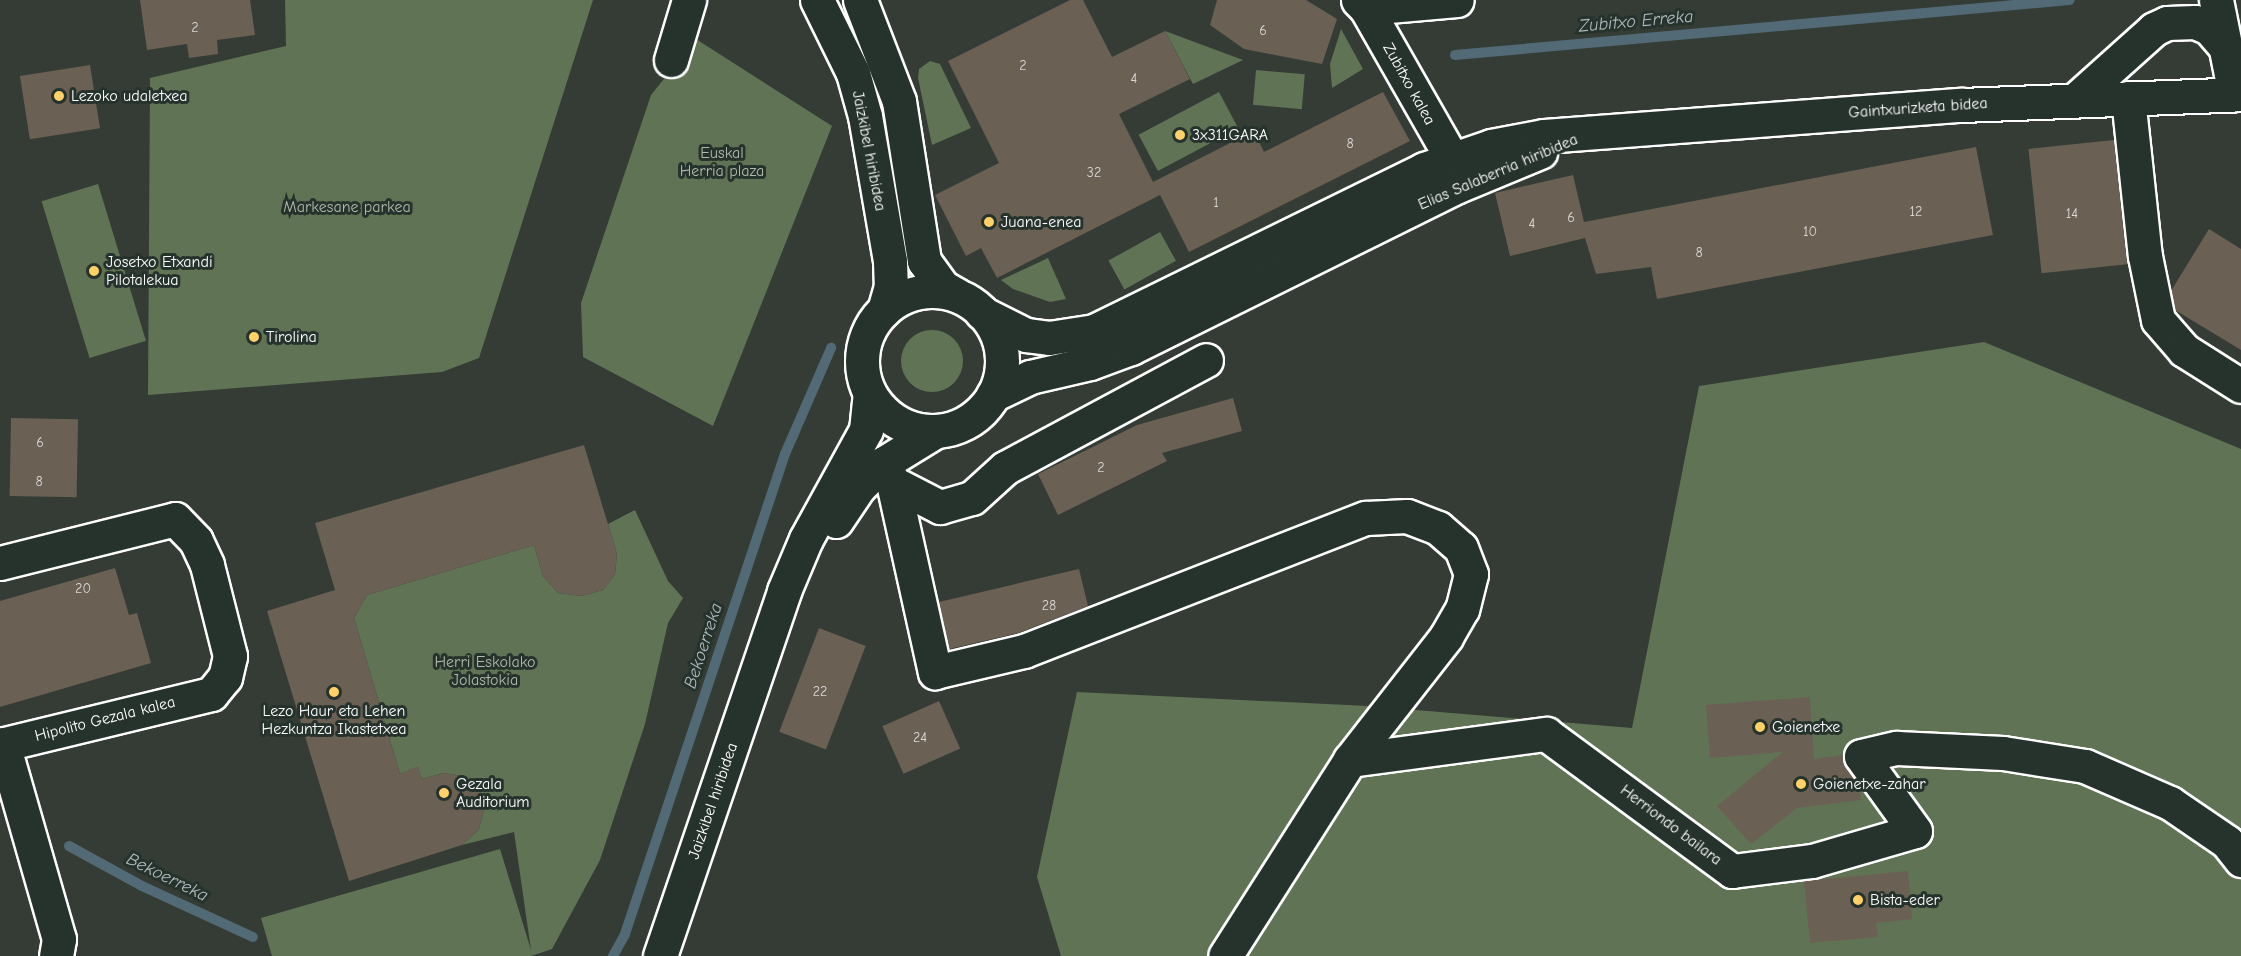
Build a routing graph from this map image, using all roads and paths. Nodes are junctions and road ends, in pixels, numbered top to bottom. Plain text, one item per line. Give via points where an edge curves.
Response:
1 (689, 0) edge
2 (817, 0) edge
3 (860, 0) edge
4 (1457, 0) edge
5 (2185, 0) edge
6 (2216, 0) edge
7 (1362, 4) edge
8 (2143, 39) junction
9 (2235, 51) edge
10 (671, 60) dead end
11 (2238, 94) edge
12 (2141, 97) junction
13 (2075, 100) junction
14 (1596, 131) junction
15 (1454, 158) junction
16 (1501, 167) junction
17 (969, 304) junction
18 (884, 310) junction
19 (1206, 360) dead end
20 (2241, 386) edge
21 (870, 394) junction
22 (993, 395) junction
23 (936, 431) junction
24 (888, 473) junction
25 (0, 563) edge
26 (766, 645) junction
27 (1, 744) edge
28 (1350, 760) junction
29 (2241, 860) edge
30 (56, 956) edge
31 (660, 956) edge
32 (1225, 956) edge

1 - 10 street
2 - 18 street, Jaizkibel hiribidea via 853,73 865,116 890,261 891,286
3 - 17 street, Jaizkibel hiribidea via 899,101 924,261 944,287
4 - 7 street, Zubitxo kalea
5 - 8 street
6 - 9 street
7 - 15 street, Zubitxo kalea
8 - 9 street via 2181,20 2195,22 2215,33
8 - 12 street via 2136,84
8 - 13 street
9 - 11 street
11 - 12 street, Gaintxurizketa bidea
12 - 13 street, Gaintxurizketa bidea
12 - 20 street via 2145,256 2158,320 2184,350
13 - 14 street, Gaintxurizketa bidea
14 - 15 street, Elias Salaberria hiribidea via 1544,136
14 - 16 street, Elias Salaberria hiribidea
15 - 16 street via 1478,167
15 - 17 street, Elias Salaberria hiribidea via 1403,179 1094,331 1049,338 1026,335
16 - 22 street, Elias Salaberria hiribidea via 1131,348 1090,363 1030,377
17 - 18 street via 917,293
17 - 22 street via 993,327 1001,352
18 - 21 street via 872,324 863,349 863,376
19 - 24 street via 1005,468 972,498 940,507
21 - 23 street via 897,422
21 - 26 street, Jaizkibel hiribidea via 866,430 806,539
22 - 23 street via 969,420
23 - 24 street
24 - 26 street, Jaizkibel hiribidea via 858,488 808,567
24 - 28 street via 935,672 1024,651 1366,518 1407,516 1438,528 1461,548 1471,574 1462,609 1446,637
25 - 27 street, Hipolito Gezala kalea via 175,519 196,541 207,565 231,656 225,678 211,694
26 - 31 street, Jaizkibel hiribidea
27 - 30 street via 59,939
28 - 29 street, Herriondo bailara via 1546,734 1732,871 1812,861 1915,831 1861,756 1897,748 2003,753 2085,766 2170,803 2227,842
28 - 32 street

